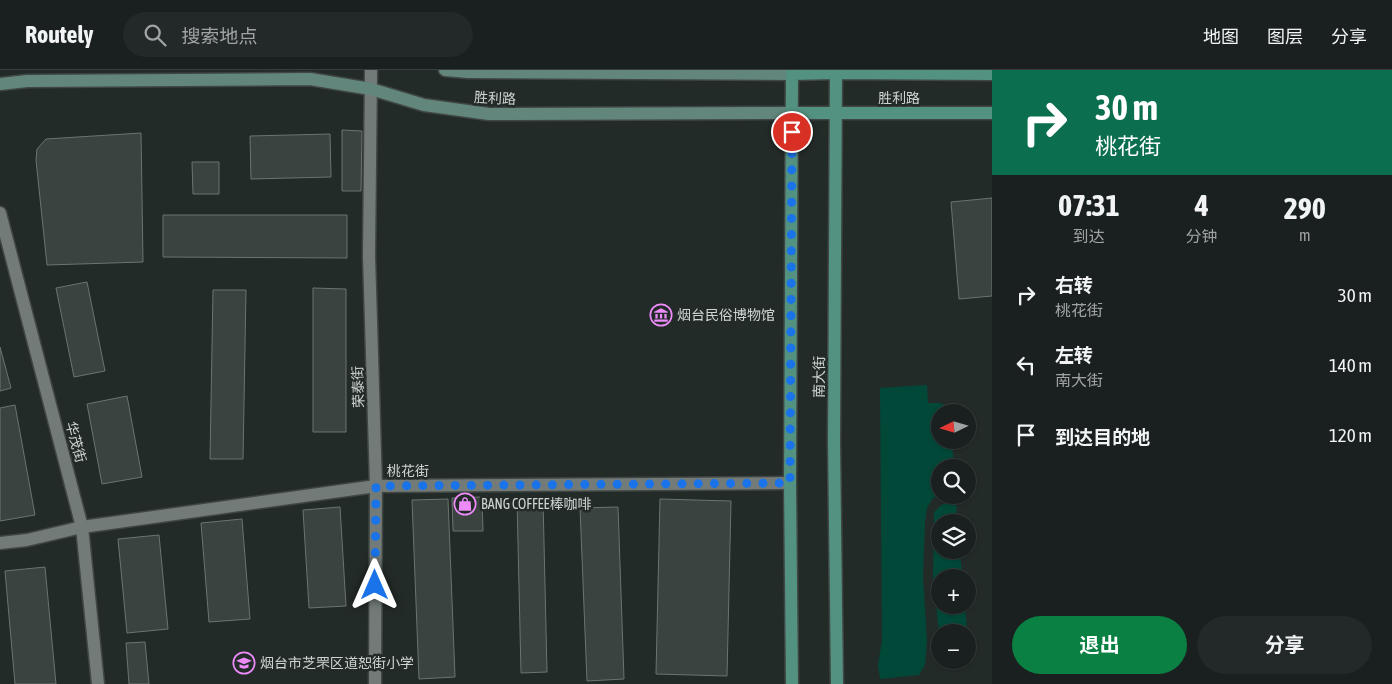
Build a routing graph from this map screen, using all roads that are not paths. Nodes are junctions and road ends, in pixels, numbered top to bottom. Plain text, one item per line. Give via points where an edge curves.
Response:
1 (371, 70) edge
2 (445, 70) edge
3 (836, 71) edge
4 (792, 72) edge
5 (992, 74) edge
6 (0, 84) edge
7 (371, 89) junction
8 (792, 113) junction
9 (837, 113) junction
10 (992, 113) edge
11 (0, 213) edge
12 (790, 483) junction
13 (376, 486) junction
14 (82, 527) junction
15 (0, 543) edge
16 (98, 684) edge
17 (375, 684) edge
18 (792, 684) edge
19 (837, 684) edge

1 - 7 street, 荣泰街
2 - 4 main road, 胜利路
3 - 4 main road, 胜利路
3 - 5 main road, 胜利路
3 - 9 main road, 南大街
4 - 8 main road, 南大街
6 - 7 main road, 胜利路 via 27,80 310,79
7 - 8 main road, 胜利路 via 424,105 489,114
7 - 13 street, 荣泰街 via 369,256
8 - 9 main road, 胜利路
8 - 12 main road, 南大街
9 - 10 main road, 胜利路
9 - 19 main road, 南大街 via 834,441
11 - 14 street, 华茂街
12 - 13 street, 桃花街
12 - 18 main road, 南大街
13 - 14 street, 桃花街
13 - 17 street, 荣泰街
14 - 15 street, 桃花街
14 - 16 street, 华茂街

